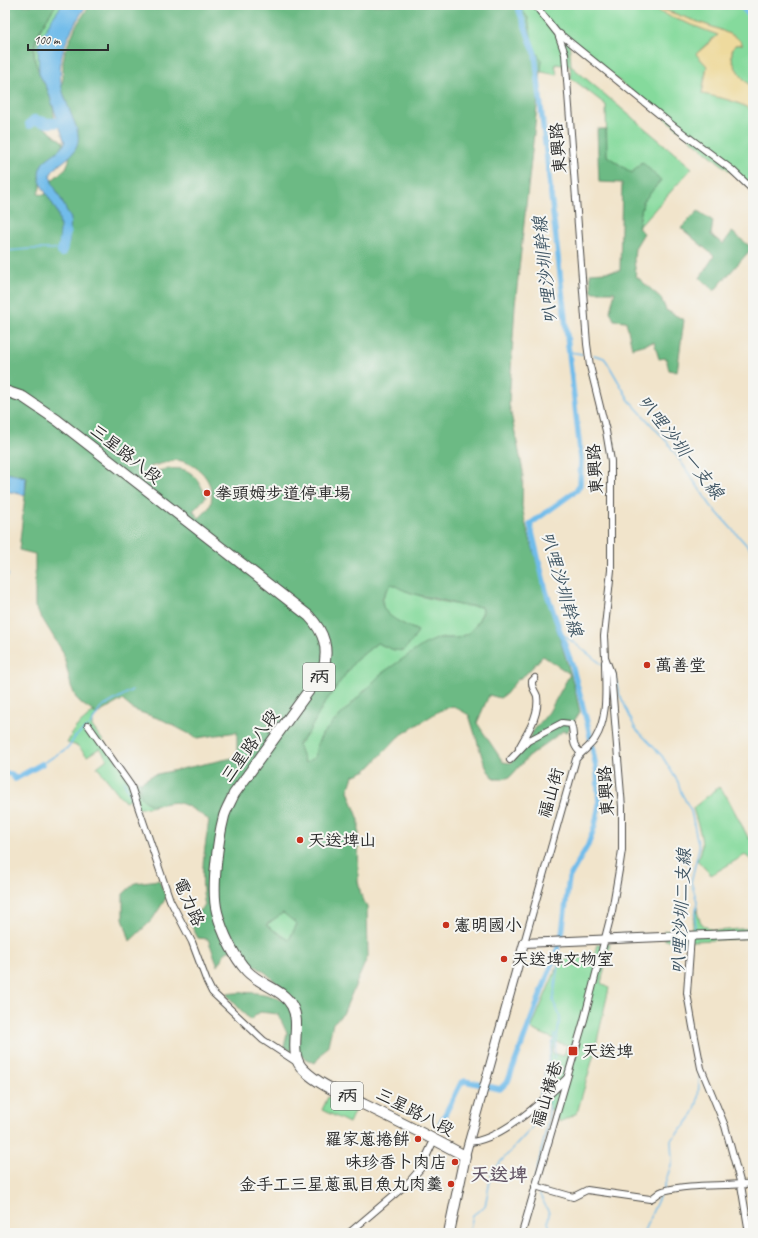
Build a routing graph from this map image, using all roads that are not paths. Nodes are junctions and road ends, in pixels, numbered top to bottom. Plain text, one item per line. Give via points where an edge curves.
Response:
1 (535, 5) edge
2 (557, 32) junction
3 (753, 190) edge
4 (5, 391) edge
5 (605, 657) junction
6 (535, 678) dead end
7 (88, 725) dead end
8 (516, 753) junction
9 (581, 753) junction
10 (510, 760) dead end
11 (753, 933) edge
12 (691, 936) junction
13 (603, 939) junction
14 (524, 943) junction
15 (298, 1063) junction
16 (567, 1078) junction
17 (550, 1093) junction
18 (559, 1104) junction
19 (434, 1140) junction
20 (468, 1142) junction
21 (465, 1156) junction
22 (753, 1183) edge
23 (741, 1185) junction
24 (534, 1186) junction
25 (349, 1233) edge
26 (450, 1233) edge
27 (522, 1233) edge
28 (749, 1233) edge

1 - 2 street, 東興路
2 - 3 street via 732,170
2 - 5 street, 東興路 via 565,54 588,359 611,461 611,570 604,636
4 - 15 main road, 三星路八段 / 7丙 via 23,397 57,420 309,616 324,637 327,660 323,671 234,794 224,815 215,888 217,912 228,941 243,966 252,976 287,999 292,1007 295,1015 295,1048
5 - 9 street, 福山街 via 604,714 595,739
5 - 13 street, 東興路 via 611,673 622,824 619,870 612,911
6 - 8 street via 531,687 537,697 532,725
7 - 15 street, 電力路 via 131,786 170,900 192,942 212,992 263,1040
8 - 9 street via 528,741 562,723 567,723 571,724 572,740
8 - 10 street
9 - 14 street, 福山街 via 576,759
11 - 12 street
12 - 13 street
12 - 23 street via 687,993 698,1055 705,1080 725,1126
13 - 14 street
13 - 16 street, 福山橫巷
14 - 20 street, 福山街
15 - 19 main road, 三星路八段 / 7丙 via 304,1071 322,1082
16 - 17 street
16 - 18 street, 福山橫巷
17 - 18 street
17 - 20 street via 537,1106 490,1137 479,1142
18 - 24 street, 福山橫巷
19 - 21 main road, 三星路八段 / 7丙
19 - 25 street via 421,1168 408,1183
20 - 21 street, 福山街
21 - 26 main road
22 - 23 street
23 - 24 street via 695,1185 660,1191 650,1199 587,1190 573,1197
23 - 28 street
24 - 27 street, 福山橫巷

